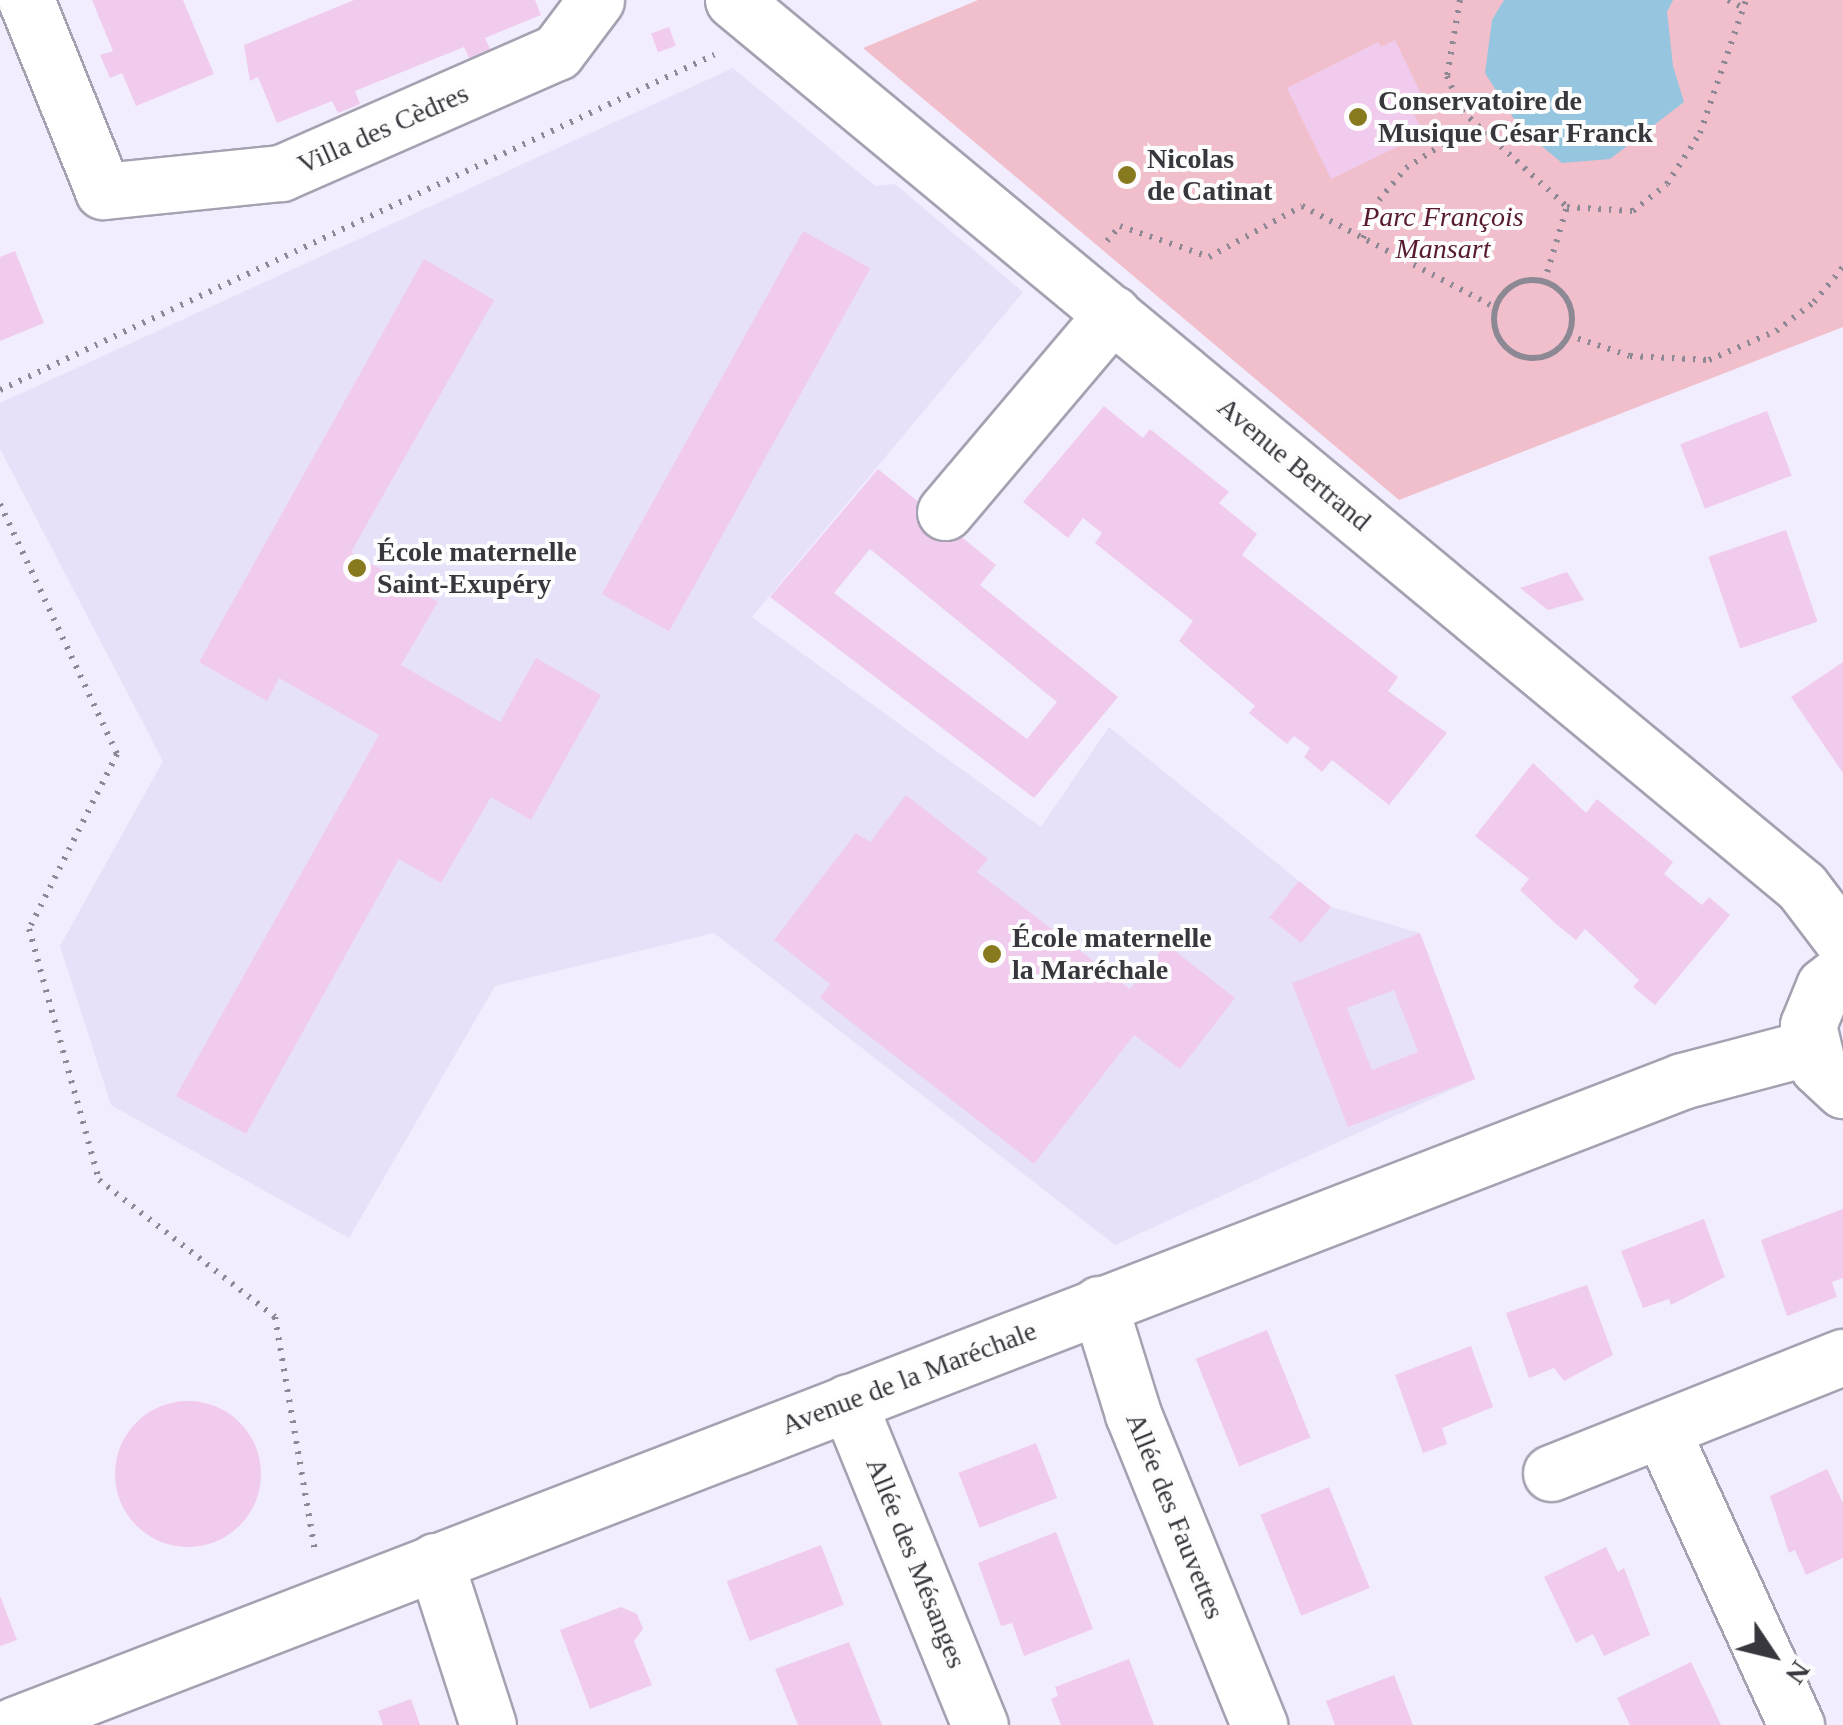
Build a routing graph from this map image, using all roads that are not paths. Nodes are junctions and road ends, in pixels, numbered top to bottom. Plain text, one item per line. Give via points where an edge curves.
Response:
1 (26, 0) edge
2 (596, 0) edge
3 (751, 15) edge
4 (1093, 296) junction
5 (945, 512) dead end
6 (1843, 941) edge
7 (1843, 971) edge
8 (1810, 1048) junction
9 (1843, 1090) edge
10 (1099, 1304) junction
11 (1843, 1357) edge
12 (848, 1402) junction
13 (1663, 1432) junction
14 (1551, 1473) dead end
15 (434, 1561) junction
16 (14, 1725) edge
17 (488, 1725) edge
18 (980, 1725) edge
19 (1259, 1725) edge
20 (1796, 1725) edge

1 - 2 street, Villa des Cèdres via 103,191 281,173 557,52
3 - 4 street, Avenue Bertrand
4 - 5 street
4 - 6 street, Avenue Bertrand via 1802,887
7 - 8 street via 1814,1005
8 - 9 street via 1818,1067
8 - 10 street, Avenue de la Maréchale via 1682,1081
10 - 12 street, Avenue de la Maréchale
10 - 19 street, Allée des Fauvettes via 1133,1414
11 - 13 street
12 - 15 street, Avenue de la Maréchale
12 - 18 street, Allée des Mésanges
13 - 14 street
13 - 20 street
15 - 16 street, Avenue de la Maréchale
15 - 17 street

